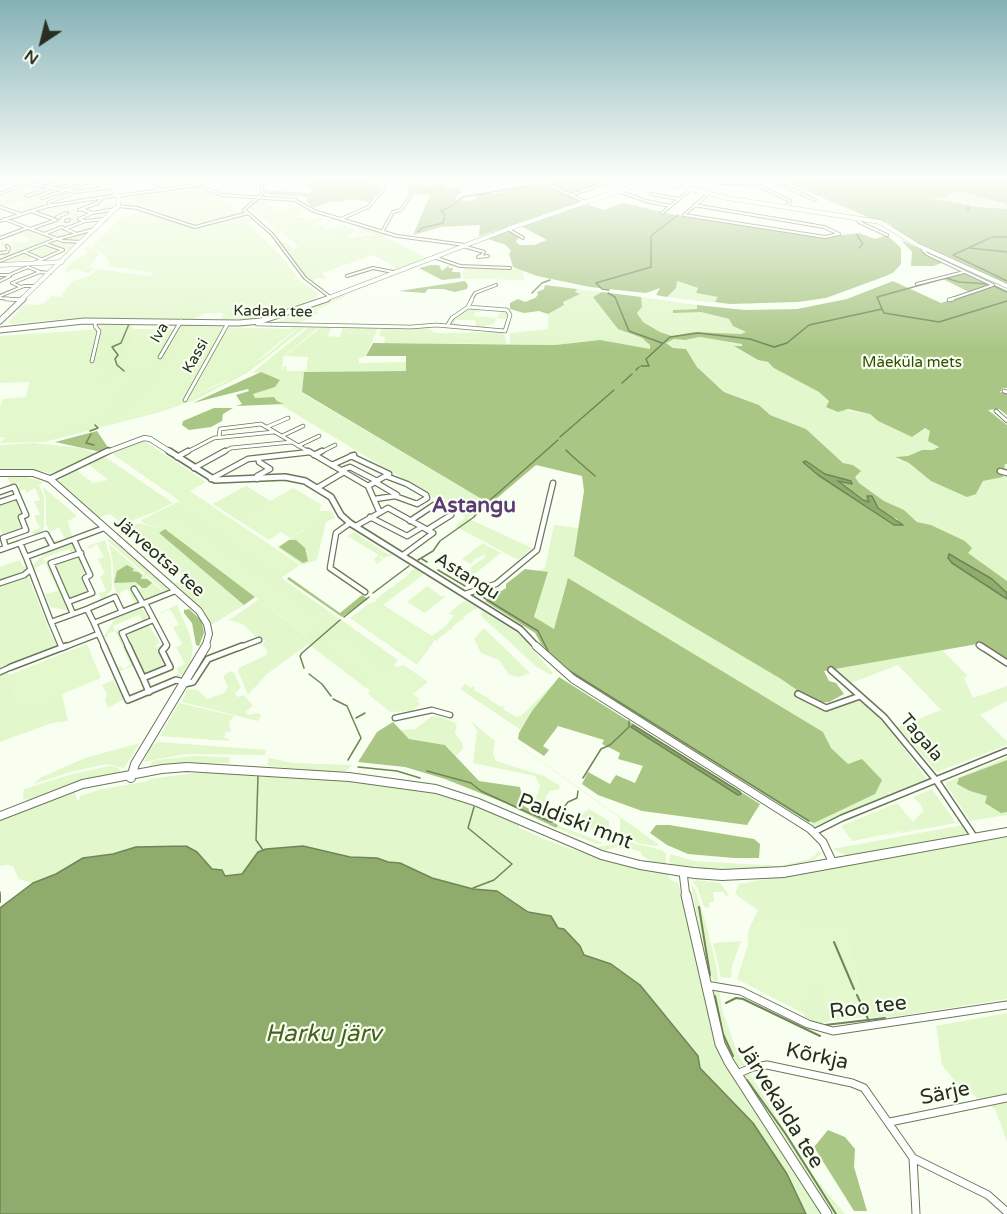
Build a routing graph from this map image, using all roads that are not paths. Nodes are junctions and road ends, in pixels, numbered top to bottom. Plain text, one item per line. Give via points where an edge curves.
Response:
1 (51, 237) edge
2 (63, 237) edge
3 (87, 237) edge
4 (274, 237) edge
5 (401, 237) edge
6 (488, 237) edge
7 (906, 237) edge
8 (57, 239) junction
9 (82, 242) junction
10 (2, 244) dead end
11 (46, 244) junction
12 (464, 246) junction
13 (926, 249) junction
14 (63, 250) junction
15 (0, 251) edge
16 (25, 252) junction
17 (72, 252) junction
18 (484, 253) junction
19 (434, 257) junction
20 (41, 259) junction
21 (0, 262) edge
22 (60, 263) junction
23 (34, 264) junction
24 (510, 267) dead end
25 (40, 272) junction
26 (964, 272) junction
27 (50, 273) junction
28 (393, 273) junction
29 (0, 275) edge
30 (9, 275) junction
31 (346, 276) dead end
32 (0, 281) edge
33 (496, 285) dead end
34 (917, 285) dead end
35 (36, 286) junction
36 (1007, 286) edge
37 (21, 287) junction
38 (0, 297) edge
39 (330, 297) junction
40 (10, 300) junction
41 (22, 300) junction
42 (949, 300) dead end
43 (0, 304) edge
44 (468, 307) junction
45 (0, 314) edge
46 (8, 314) junction
47 (0, 321) edge
48 (96, 321) junction
49 (181, 321) junction
50 (274, 321) junction
51 (228, 323) junction
52 (18, 325) junction
53 (28, 326) junction
54 (447, 326) junction
55 (1, 329) edge
56 (160, 357) dead end
57 (92, 361) dead end
58 (185, 400) dead end
59 (996, 411) dead end
60 (288, 418) dead end
61 (1007, 421) edge
62 (303, 426) dead end
63 (267, 428) junction
64 (274, 432) junction
65 (319, 435) dead end
66 (282, 436) junction
67 (219, 438) junction
68 (292, 442) junction
69 (335, 445) dead end
70 (298, 446) junction
71 (312, 454) junction
72 (177, 457) junction
73 (259, 458) junction
74 (332, 465) junction
75 (194, 468) junction
76 (66, 471) junction
77 (343, 471) junction
78 (1000, 471) dead end
79 (0, 473) edge
80 (1007, 473) edge
81 (42, 475) junction
82 (386, 476) junction
83 (50, 479) junction
84 (210, 479) junction
85 (257, 479) junction
86 (376, 482) junction
87 (553, 483) dead end
88 (368, 486) junction
89 (317, 488) junction
90 (0, 492) edge
91 (18, 496) junction
92 (399, 496) junction
93 (375, 499) junction
94 (0, 501) edge
95 (434, 505) dead end
96 (379, 511) junction
97 (451, 515) dead end
98 (370, 517) junction
99 (410, 521) junction
100 (353, 524) junction
101 (422, 527) junction
102 (104, 528) junction
103 (427, 530) junction
104 (0, 531) edge
105 (3, 538) junction
106 (74, 540) junction
107 (21, 543) junction
108 (53, 547) junction
109 (6, 548) junction
110 (0, 550) edge
111 (81, 553) junction
112 (403, 555) junction
113 (26, 557) junction
114 (30, 570) junction
115 (0, 583) edge
116 (134, 589) dead end
117 (175, 591) junction
118 (365, 592) dead end
119 (465, 594) junction
120 (68, 602) junction
121 (144, 604) junction
122 (87, 609) junction
123 (122, 612) junction
124 (73, 614) junction
125 (153, 620) junction
126 (51, 622) junction
127 (94, 623) junction
128 (98, 634) junction
129 (259, 640) dead end
130 (979, 645) dead end
131 (62, 648) junction
132 (206, 658) junction
133 (1007, 663) edge
134 (12, 667) joint
135 (831, 670) dead end
136 (0, 672) edge
137 (143, 678) junction
138 (184, 683) junction
139 (149, 692) junction
140 (798, 694) dead end
141 (860, 696) junction
142 (450, 715) dead end
143 (394, 718) dead end
144 (1007, 751) edge
145 (140, 757) junction
146 (204, 768) junction
147 (162, 769) junction
148 (132, 776) junction
149 (936, 780) junction
150 (82, 784) junction
151 (54, 795) junction
152 (0, 816) edge
153 (814, 832) junction
154 (1007, 832) edge
155 (975, 837) junction
156 (833, 863) junction
157 (683, 872) junction
158 (706, 985) junction
159 (1007, 1005) edge
160 (737, 1074) junction
161 (1007, 1098) edge
162 (890, 1122) junction
163 (914, 1158) junction
164 (1007, 1212) edge
165 (827, 1214) edge
166 (916, 1214) edge

1 - 8 street
2 - 8 street
3 - 9 main road
4 - 39 street via 304,279
5 - 12 street
6 - 12 main road, Kadaka tee
7 - 13 street
8 - 9 street
8 - 11 street
9 - 17 main road
10 - 15 street via 9,248 7,252
11 - 14 street
11 - 16 street
12 - 18 street
12 - 19 main road, Kadaka tee
13 - 26 street via 923,250 927,254
13 - 36 street
14 - 17 street
14 - 20 street
16 - 20 street
16 - 21 street
17 - 22 main road
18 - 18 street via 478,257 488,256
19 - 24 street via 460,266
19 - 28 main road, Kadaka tee
20 - 23 street
21 - 23 street
22 - 23 street
22 - 27 main road
25 - 27 street
25 - 30 street via 28,267
25 - 37 street via 12,283
26 - 34 street
26 - 42 street via 993,285
27 - 35 main road
28 - 31 street via 374,268
28 - 39 main road, Kadaka tee
29 - 30 street
30 - 32 street
33 - 44 street via 475,293
35 - 37 street
35 - 41 main road
37 - 38 street
38 - 40 street
39 - 50 main road, Kadaka tee
40 - 41 street
40 - 43 street
41 - 46 main road
44 - 54 street
44 - 54 street, Kadaka tee via 507,310 510,315 505,331
45 - 46 street
46 - 47 main road
47 - 52 main road via 4,326
48 - 49 main road, Kadaka tee
48 - 53 main road, Kadaka tee
48 - 57 street via 99,331
49 - 51 main road, Kadaka tee
49 - 56 street, Iva
50 - 51 main road, Kadaka tee
50 - 54 street, Kadaka tee
51 - 58 street, Kassi
52 - 53 main road, Kadaka tee
52 - 55 main road, Kadaka tee
53 - 55 main road, Kadaka tee
59 - 61 street
60 - 63 street
62 - 66 street
63 - 64 street
63 - 67 street via 261,424 220,429
64 - 66 street
64 - 67 street
65 - 70 street
66 - 68 street
67 - 72 street
68 - 70 street
68 - 75 street via 231,448
69 - 71 street
70 - 71 street
71 - 73 street
71 - 74 street
72 - 75 street
72 - 76 street via 144,438
73 - 84 street via 248,459
73 - 85 street via 270,469
74 - 77 street
74 - 82 street via 352,455 389,474
75 - 84 street
76 - 81 street
76 - 83 street
77 - 86 street via 350,467
77 - 88 street
77 - 89 street
78 - 80 street
79 - 81 main road, Järveotsa tee
81 - 83 main road, Järveotsa tee
82 - 86 street
82 - 92 street via 427,496 417,504
83 - 102 main road, Järveotsa tee
84 - 85 street, Astangu
85 - 89 street, Astangu via 295,478
86 - 88 street
86 - 92 street
87 - 119 street via 539,548 495,584
88 - 93 street
89 - 100 street, Astangu
90 - 91 street via 14,487
91 - 94 street
91 - 105 street via 26,515 21,517 26,530
92 - 93 street
93 - 96 street
95 - 99 street
96 - 98 street
96 - 99 street via 388,508
97 - 103 street
98 - 100 street
98 - 101 street via 407,537
99 - 101 street
100 - 112 street, Astangu
100 - 118 street via 336,533 330,567
101 - 103 street
102 - 106 street
102 - 117 main road, Järveotsa tee
103 - 112 street via 433,533
104 - 105 street
105 - 109 street
106 - 108 street
106 - 111 street
107 - 108 street via 46,534
107 - 109 street
107 - 113 street
108 - 113 street
109 - 110 street
111 - 120 street via 92,593
111 - 120 street via 51,563
112 - 119 street, Astangu
113 - 114 street
114 - 115 street
114 - 126 street
116 - 121 street
117 - 121 street
117 - 132 main road, Järveotsa tee via 199,611 207,624
119 - 153 street, Astangu via 520,629 573,679
120 - 124 street
121 - 123 street
121 - 125 street
122 - 123 street via 115,597
122 - 124 street
122 - 127 street
123 - 127 street
124 - 126 street
125 - 137 street via 123,633
125 - 137 street via 166,645 162,651 170,667
126 - 131 street
127 - 128 street
128 - 131 street
128 - 139 street via 128,700
129 - 132 street via 213,659
130 - 133 street
131 - 134 street
132 - 138 main road, Järveotsa tee
134 - 136 street
135 - 141 street, Tagala
137 - 139 street
138 - 139 street via 176,680
138 - 145 main road, Järveotsa tee
140 - 141 street via 826,708
141 - 149 street, Tagala via 884,717
142 - 143 street via 432,710
144 - 149 street
145 - 147 main road via 138,766 142,770
145 - 148 main road, Järveotsa tee
145 - 150 main road via 123,773
146 - 147 main road, Paldiski mnt
146 - 148 main road, Paldiski mnt
146 - 157 main road, Paldiski mnt via 350,777 436,789 601,855
147 - 148 main road, Paldiski mnt
148 - 150 main road, Paldiski mnt
148 - 151 main road, Paldiski mnt
149 - 153 street
149 - 155 street, Tagala
150 - 151 main road, Paldiski mnt
151 - 152 main road, Paldiski mnt
153 - 156 street, Astangu
154 - 155 main road, Paldiski mnt
155 - 156 main road, Paldiski mnt
156 - 157 main road, Paldiski mnt via 756,874
157 - 158 street, Järvekalda tee
158 - 159 street, Roo tee via 741,991 808,1024 833,1031
158 - 160 street, Järvekalda tee via 718,1038
160 - 162 street, Kõrkja via 767,1065 852,1083 869,1093
160 - 165 street, Järvekalda tee
161 - 162 street, Särje
162 - 163 street, Kõrkja
163 - 164 street, Kõrkja via 988,1195
163 - 166 street

